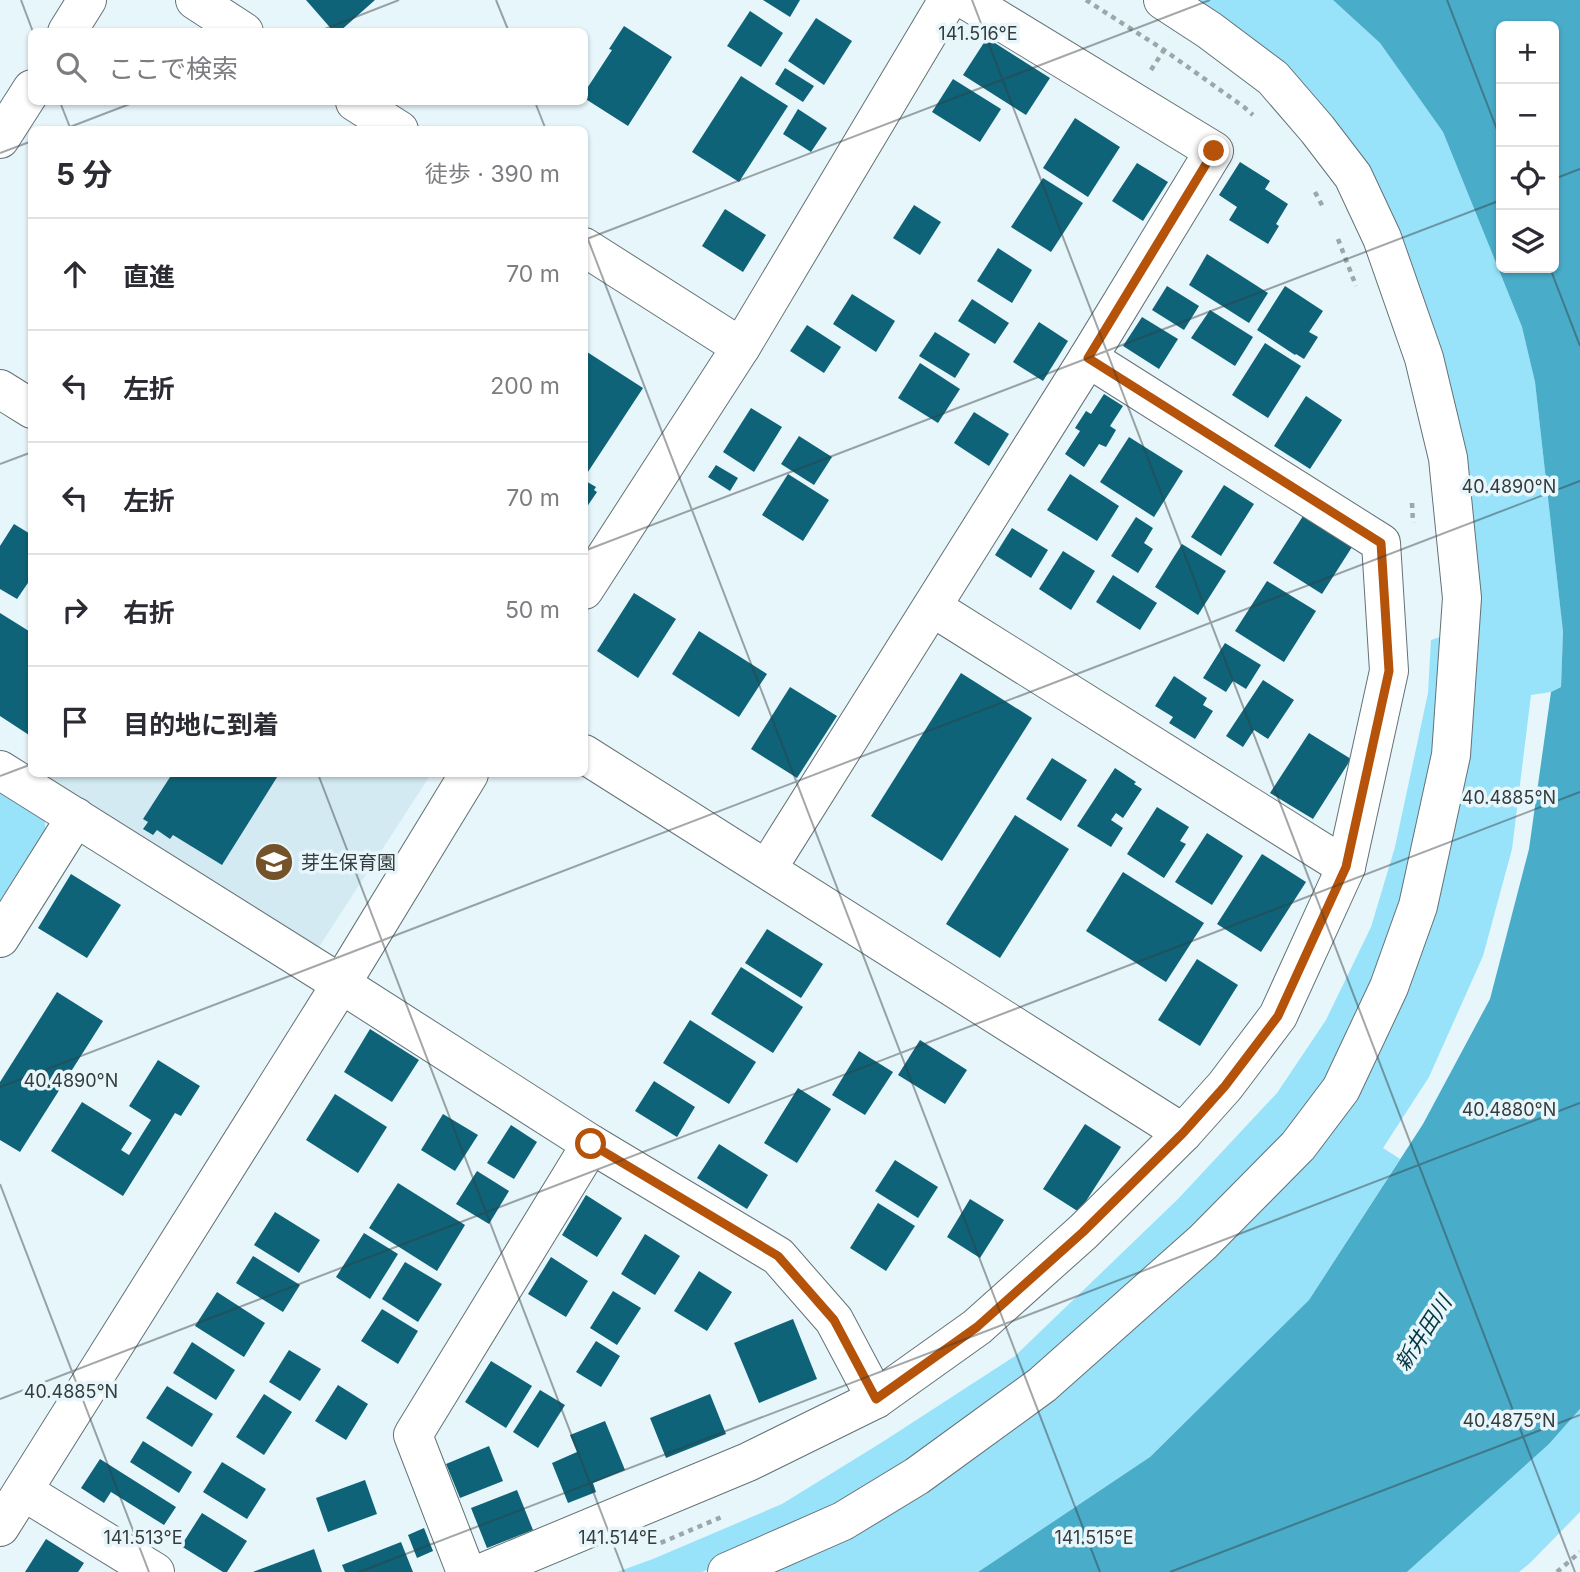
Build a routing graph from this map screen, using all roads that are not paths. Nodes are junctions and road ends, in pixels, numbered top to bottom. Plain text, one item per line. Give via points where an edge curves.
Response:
1 (87, 0) edge
2 (195, 0) edge
3 (948, 0) edge
4 (966, 0) edge
5 (1163, 0) edge
6 (70, 28) edge
7 (238, 28) edge
8 (28, 95) edge
9 (360, 105) edge
10 (393, 126) edge
11 (0, 139) edge
12 (588, 250) edge
13 (741, 347) junction
14 (1088, 358) junction
15 (0, 389) edge
16 (28, 406) edge
17 (588, 584) edge
18 (932, 607) junction
19 (588, 757) edge
20 (0, 770) edge
21 (467, 777) edge
22 (76, 817) junction
23 (1346, 867) junction
24 (767, 869) junction
25 (0, 938) edge
26 (341, 984) junction
27 (1183, 1133) junction
28 (591, 1144) junction
29 (876, 1399) junction
30 (23, 1491) junction
31 (0, 1527) edge
32 (155, 1572) edge
33 (466, 1572) edge
34 (484, 1572) edge
35 (727, 1572) edge

1 - 6 street
2 - 7 street
3 - 13 street
4 - 14 street via 1214,151
5 - 35 street via 1273,78 1353,176 1382,238 1424,358 1448,458 1462,598 1451,754 1418,906 1389,987 1341,1089 1298,1146 1203,1242 1042,1385 917,1476 843,1521
8 - 11 street
9 - 10 street
12 - 13 street
13 - 17 street
14 - 18 street
14 - 23 street via 1381,543 1389,671
15 - 16 street
18 - 23 street
18 - 24 street
19 - 24 street
20 - 22 street
21 - 26 street
22 - 25 street
22 - 26 street
23 - 27 street via 1278,1016
24 - 27 street
26 - 28 street
26 - 30 street
27 - 29 street via 1083,1232 977,1327
28 - 29 street via 778,1256 834,1320
28 - 33 street via 413,1435
29 - 34 street via 747,1462
30 - 31 street
30 - 32 street

